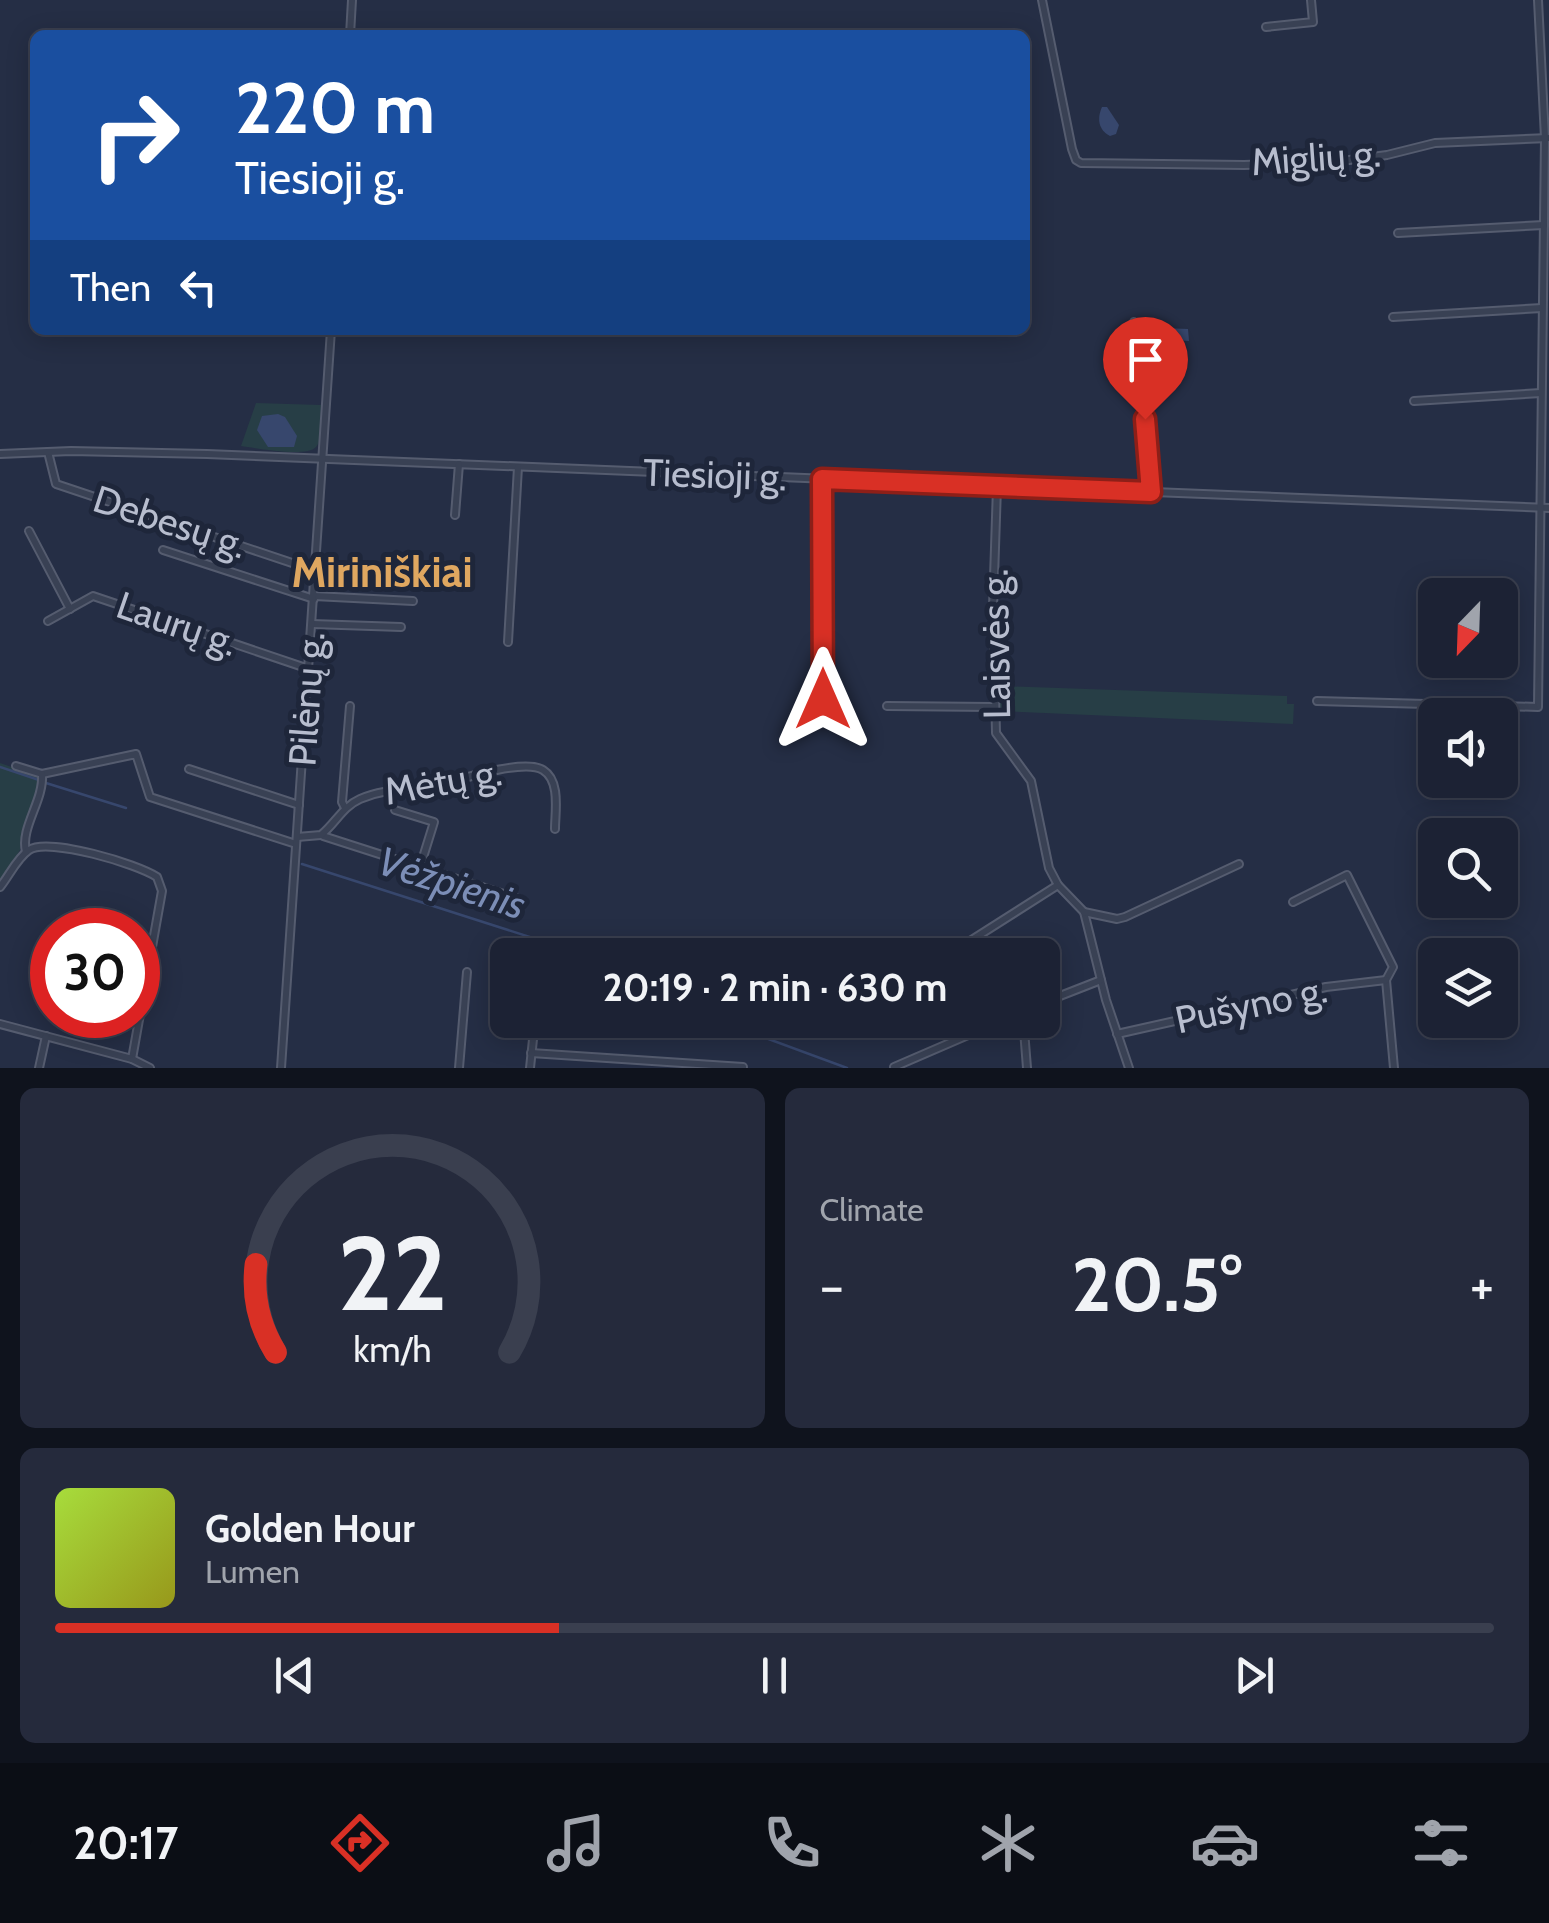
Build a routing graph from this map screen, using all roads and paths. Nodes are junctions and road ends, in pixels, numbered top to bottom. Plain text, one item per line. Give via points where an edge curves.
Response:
1 (352, 0) edge
2 (1042, 0) edge
3 (1312, 0) edge
4 (1538, 0) edge
5 (1266, 28) dead end
6 (350, 30) edge
7 (1547, 138) edge
8 (1544, 225) junction
9 (1398, 233) dead end
10 (1542, 308) junction
11 (1393, 317) dead end
12 (1134, 322) dead end
13 (330, 335) edge
14 (1541, 394) junction
15 (1414, 402) dead end
16 (48, 452) junction
17 (0, 454) edge
18 (322, 458) junction
19 (459, 464) junction
20 (518, 466) junction
21 (822, 479) junction
22 (997, 487) junction
23 (1151, 492) junction
24 (1539, 508) junction
25 (1549, 508) edge
26 (456, 515) dead end
27 (29, 531) dead end
28 (163, 550) dead end
29 (316, 571) junction
30 (314, 598) junction
31 (413, 601) dead end
32 (70, 609) junction
33 (48, 622) dead end
34 (312, 624) junction
35 (401, 627) dead end
36 (508, 642) dead end
37 (309, 670) junction
38 (823, 699) dead end
39 (1316, 701) dead end
40 (350, 706) dead end
41 (886, 706) dead end
42 (993, 707) junction
43 (16, 766) dead end
44 (188, 769) dead end
45 (42, 774) junction
46 (299, 806) junction
47 (345, 808) junction
48 (395, 810) dead end
49 (555, 829) dead end
50 (321, 836) junction
51 (296, 840) junction
52 (26, 852) junction
53 (1239, 864) dead end
54 (420, 867) junction
55 (1058, 885) junction
56 (0, 887) edge
57 (519, 899) dead end
58 (1292, 902) dead end
59 (1084, 912) junction
60 (975, 938) edge
61 (466, 972) dead end
62 (1101, 980) junction
63 (1386, 980) junction
64 (1060, 997) edge
65 (0, 1024) edge
66 (30, 1032) edge
67 (1117, 1034) junction
68 (46, 1038) edge
69 (53, 1038) edge
70 (533, 1038) edge
71 (962, 1038) edge
72 (1025, 1038) edge
73 (531, 1052) junction
74 (132, 1059) junction
75 (744, 1066) edge
76 (894, 1067) edge
77 (39, 1068) edge
78 (150, 1068) edge
79 (280, 1068) edge
80 (460, 1068) edge
81 (530, 1068) edge
82 (1028, 1068) edge
83 (1130, 1068) edge
84 (1394, 1068) edge

1 - 6 street
2 - 7 street, Miglių g. via 1072,150 1081,162 1334,162 1435,144
3 - 5 street via 1313,22
4 - 7 street
7 - 8 street
8 - 9 street
8 - 10 street
10 - 11 street
10 - 14 street
12 - 23 street
13 - 18 street, Pilėnų g.
14 - 15 street
14 - 24 street
16 - 17 street, Tiesioji g.
16 - 18 street, Tiesioji g.
16 - 29 street, Debesų g. via 56,484
18 - 19 street, Tiesioji g.
18 - 29 street, Pilėnų g.
19 - 20 street, Tiesioji g.
19 - 26 street
20 - 21 street, Tiesioji g.
20 - 36 street
21 - 22 street, Tiesioji g.
21 - 38 street
22 - 23 street, Tiesioji g.
22 - 42 street, Laisvės g.
23 - 24 street, Tiesioji g.
24 - 25 street, Tiesioji g.
24 - 39 street via 1538,707
27 - 32 street
28 - 30 street
29 - 30 street, Pilėnų g.
30 - 31 street
30 - 34 street, Pilėnų g.
32 - 33 street, Laurų g.
32 - 37 street, Laurų g. via 93,596
34 - 35 street
34 - 37 street, Pilėnų g.
37 - 46 street, Pilėnų g.
40 - 47 street
41 - 42 street
42 - 55 street, Laisvės g. via 998,740 1031,781 1045,856
43 - 45 street
44 - 46 street
45 - 51 street via 136,754 150,797
45 - 52 street
46 - 51 street, Pilėnų g.
47 - 49 street, Mėtų g. via 383,790 531,767 553,781
47 - 50 street, Mėtų g.
48 - 54 street via 434,822
50 - 51 street
50 - 54 street
51 - 79 street, Pilėnų g.
52 - 56 street
52 - 74 street via 60,847 143,869 160,882
53 - 59 street via 1125,916
54 - 57 street
55 - 59 street, Laisvės g.
55 - 60 street
58 - 63 street via 1347,875 1393,968
59 - 62 street, Laisvės g.
61 - 80 street
62 - 64 street
62 - 67 street, Laisvės g.
63 - 67 street, Pušyno g.
63 - 84 street
65 - 66 street
67 - 83 street, Laisvės g.
68 - 77 street
69 - 74 street
70 - 73 street
71 - 76 street
72 - 82 street
73 - 75 street
73 - 81 street
74 - 78 street

